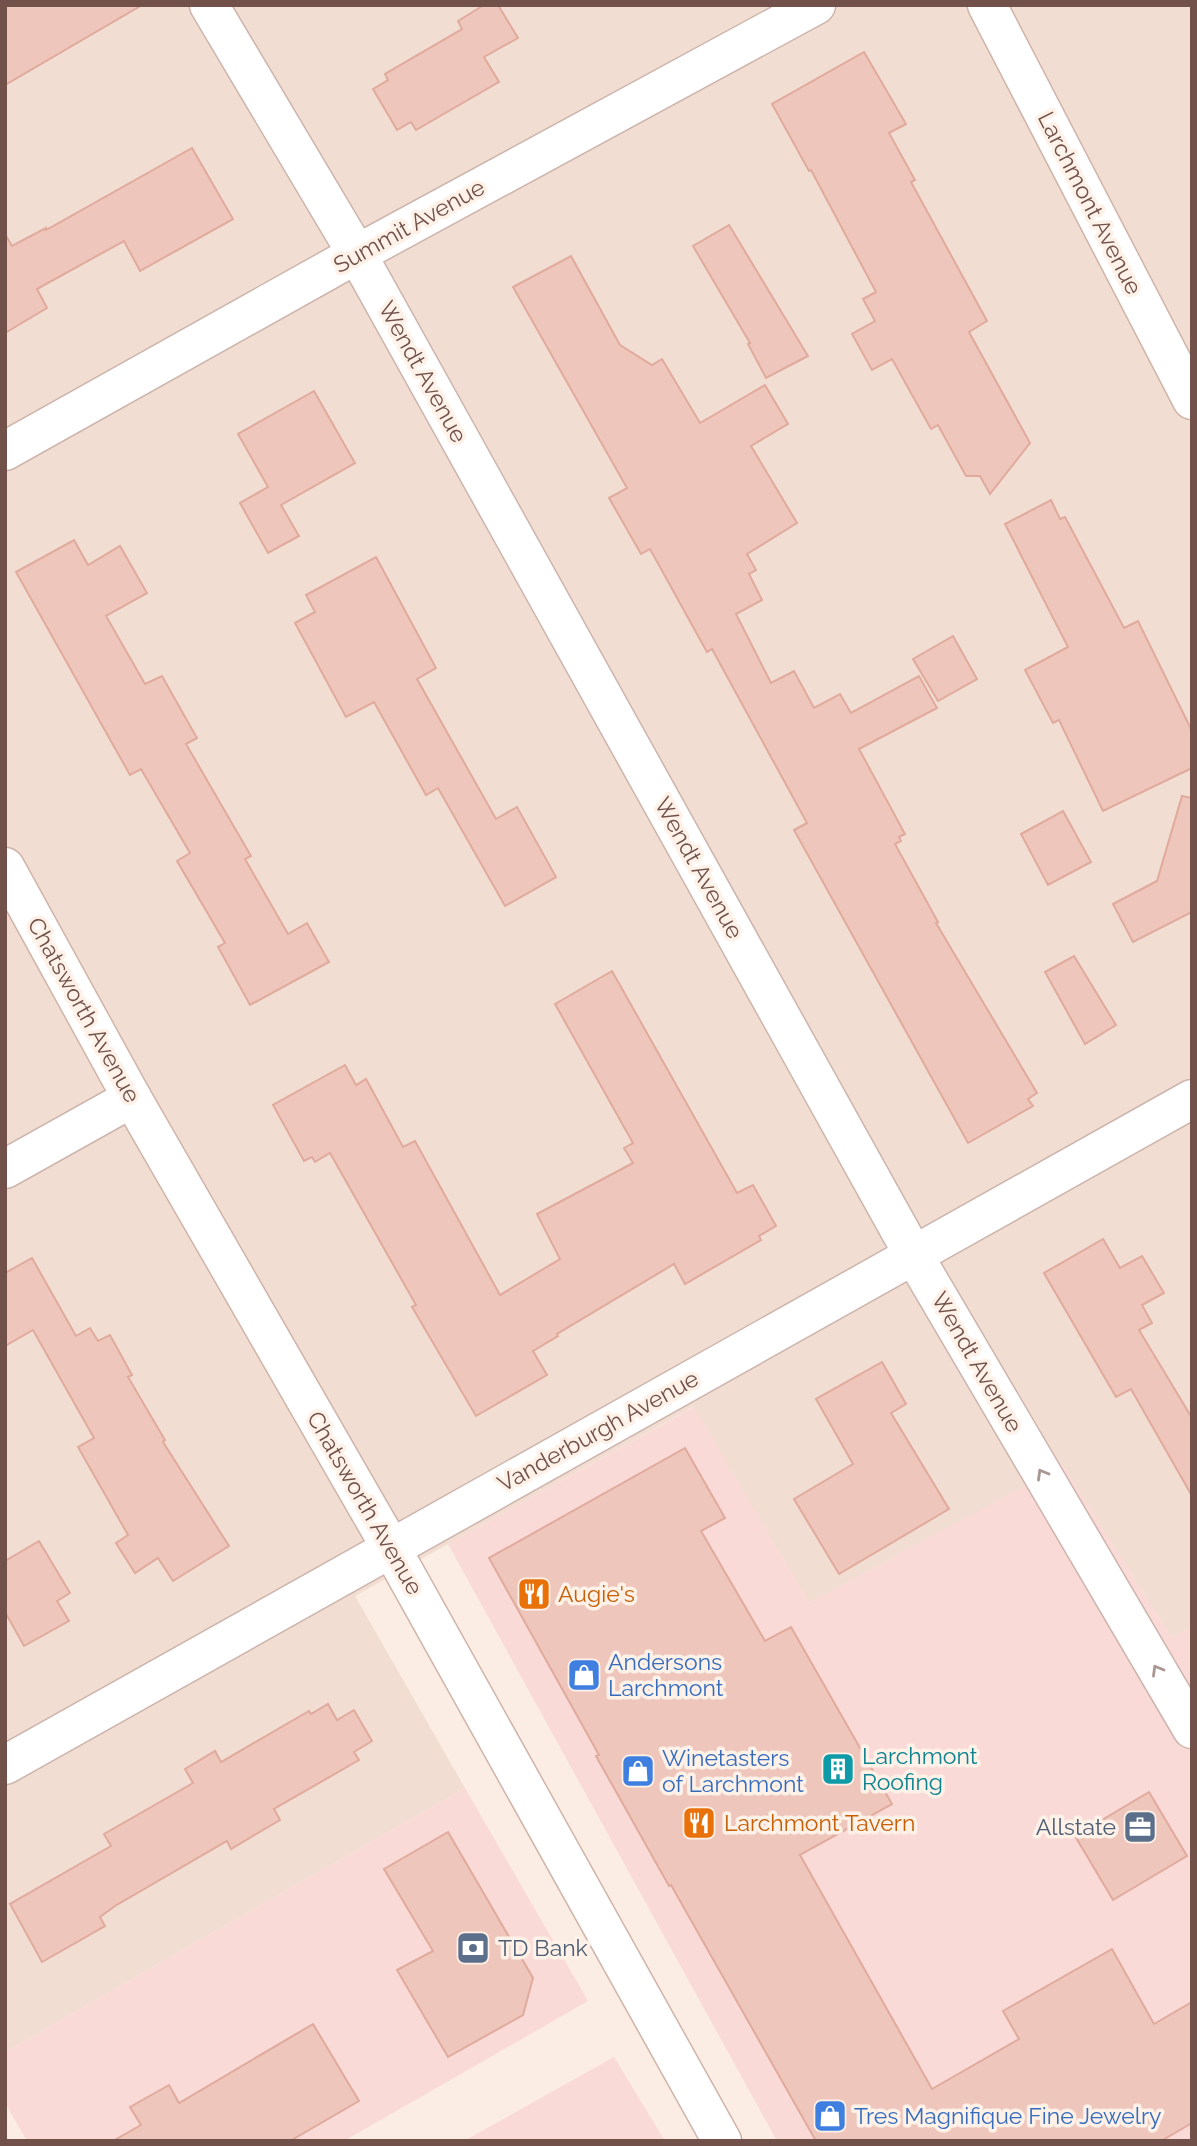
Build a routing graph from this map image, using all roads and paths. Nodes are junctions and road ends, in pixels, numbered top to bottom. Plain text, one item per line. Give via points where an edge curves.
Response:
1 (209, 5) edge
2 (816, 5) edge
3 (987, 5) edge
4 (358, 254) junction
5 (1192, 400) edge
6 (5, 451) edge
7 (5, 867) edge
8 (132, 1098) junction
9 (1192, 1099) edge
10 (5, 1169) edge
11 (913, 1254) junction
12 (391, 1548) junction
13 (1192, 1729) edge
14 (5, 1765) edge
15 (722, 2141) edge

1 - 4 street, Wendt Avenue
2 - 4 street, Summit Avenue
3 - 5 street, Larchmont Avenue
4 - 6 street, Summit Avenue
4 - 11 street, Wendt Avenue
7 - 8 street, Chatsworth Avenue
8 - 10 street
8 - 12 street, Chatsworth Avenue
9 - 11 street, Vanderburgh Avenue
11 - 12 street, Vanderburgh Avenue
13 -> 11 street, Wendt Avenue
12 - 14 street, Vanderburgh Avenue
12 - 15 street, Chatsworth Avenue

